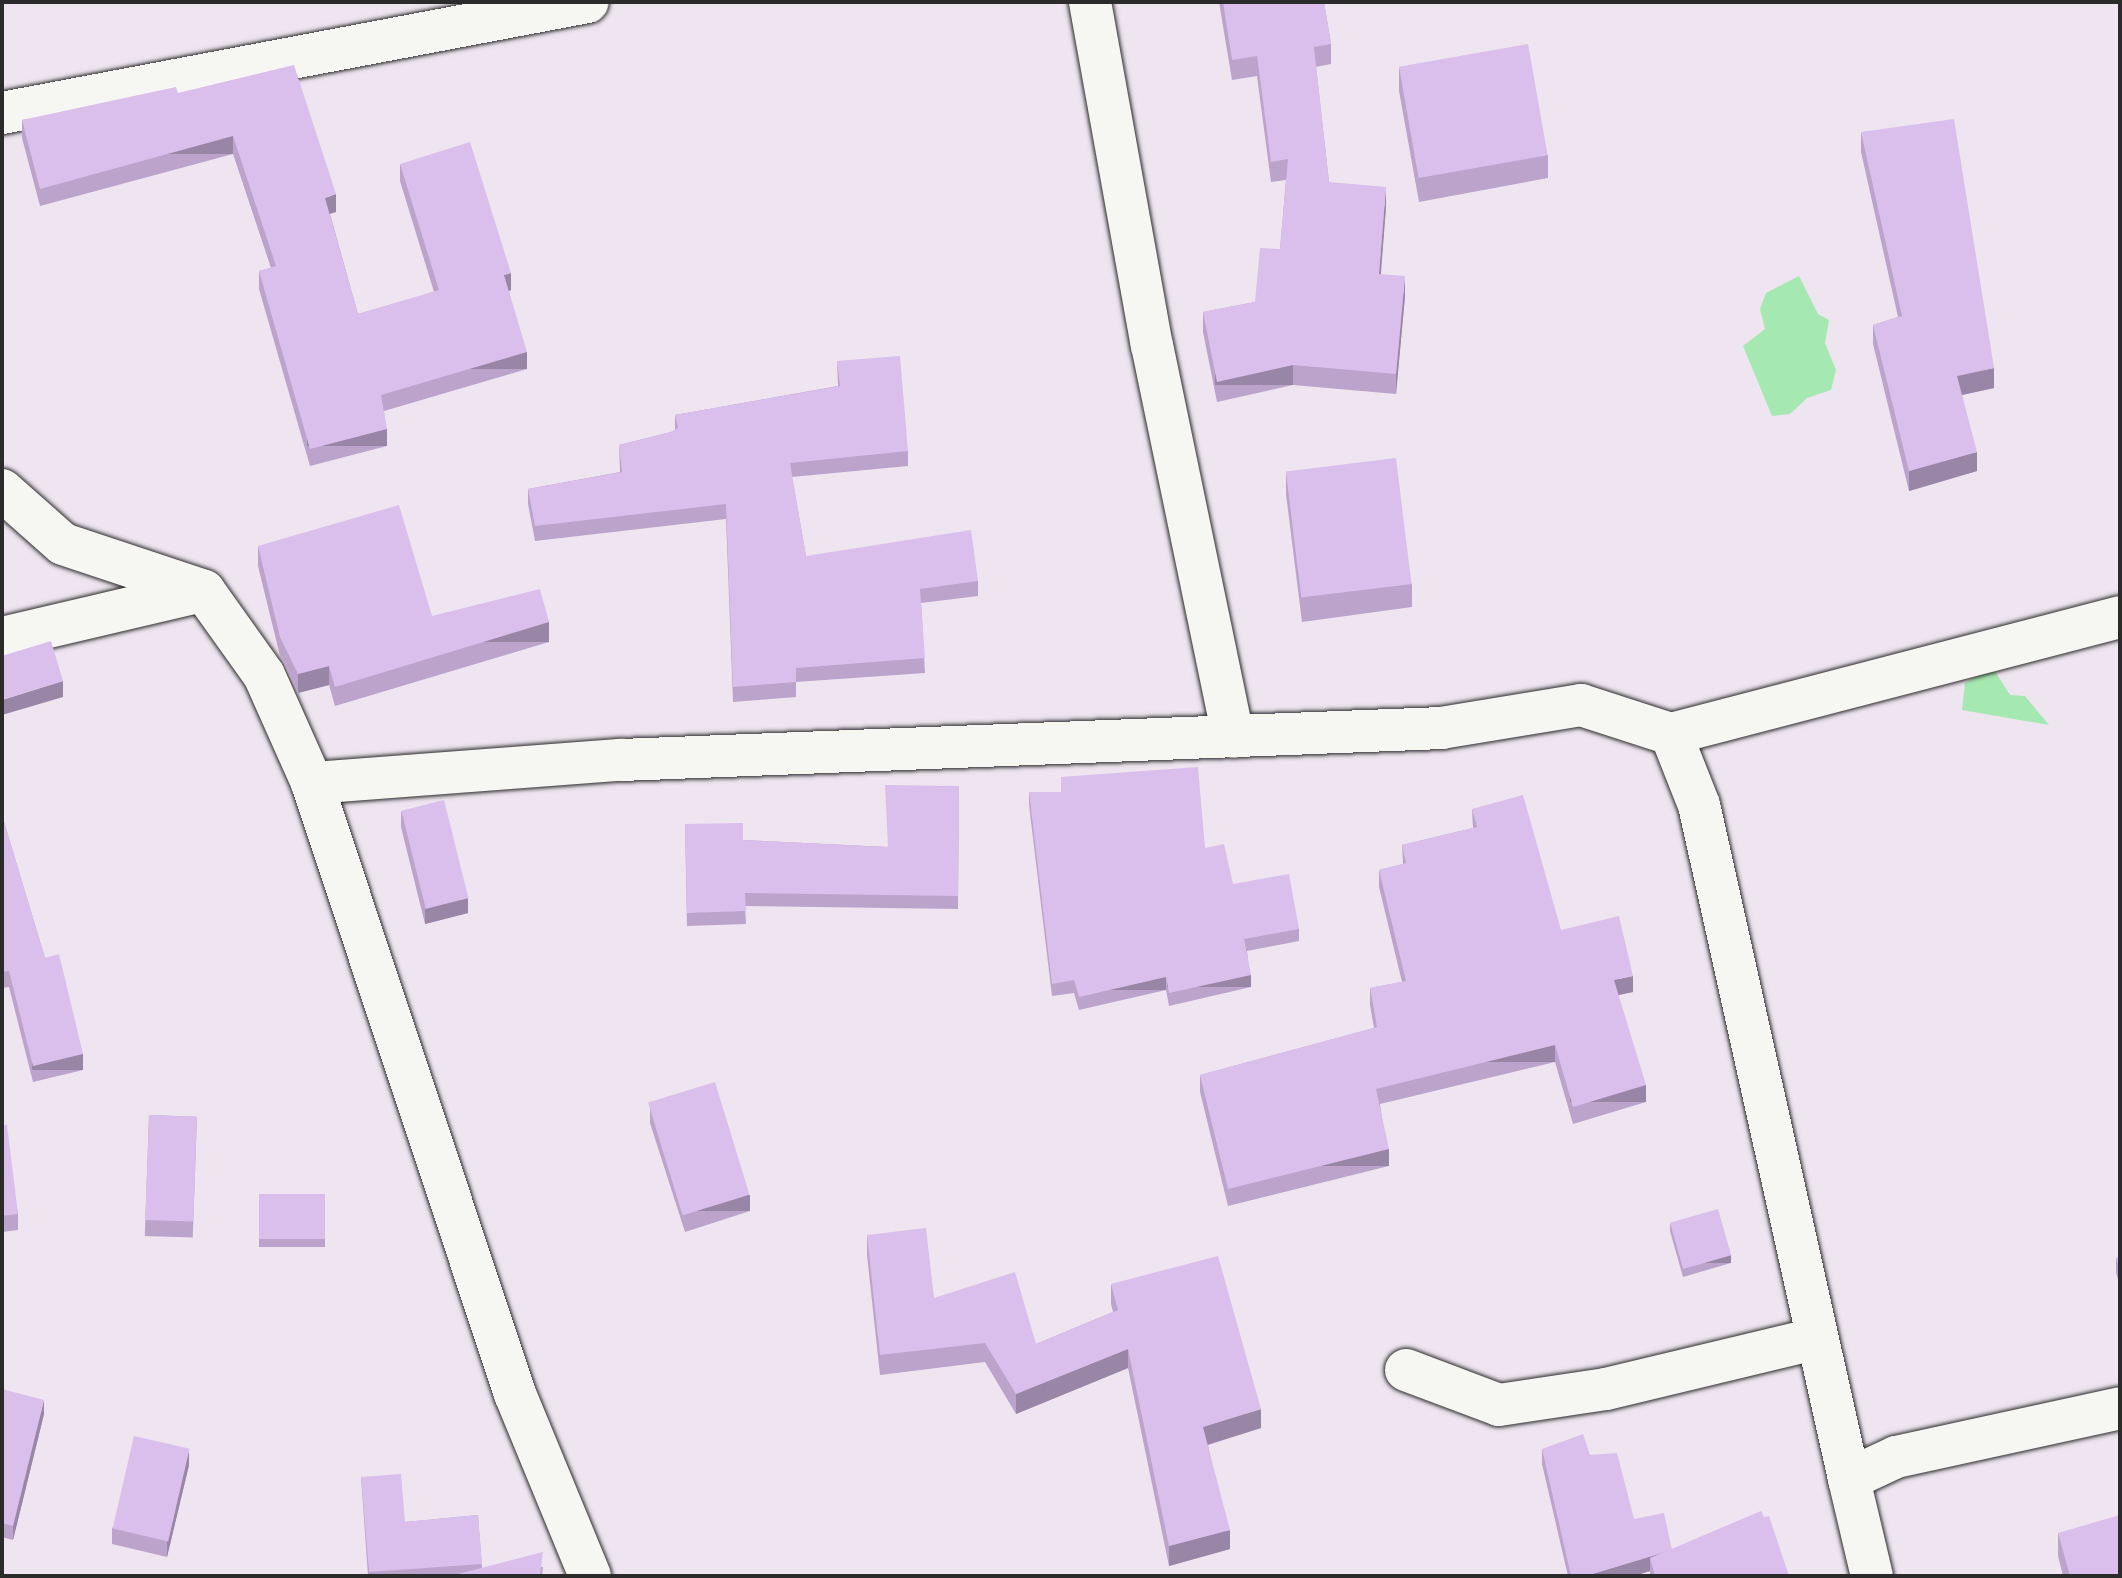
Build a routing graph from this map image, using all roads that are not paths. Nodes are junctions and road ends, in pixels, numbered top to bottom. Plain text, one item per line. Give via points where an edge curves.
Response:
1 (588, 2) edge
2 (1090, 2) edge
3 (2, 113) edge
4 (2, 490) edge
5 (204, 591) junction
6 (2120, 617) edge
7 (2, 638) edge
8 (1671, 734) junction
9 (1233, 737) junction
10 (312, 783) junction
11 (1815, 1339) junction
12 (1406, 1370) dead end
13 (2120, 1408) edge
14 (1849, 1479) junction
15 (590, 1576) edge
16 (1872, 1576) edge

1 - 3 street
2 - 9 street via 1152,345
4 - 5 street via 63,544
5 - 7 street
5 - 10 street via 264,675
6 - 8 street
8 - 9 street via 1581,705 1441,728
8 - 11 street via 1699,805
9 - 10 street via 621,760
10 - 15 street via 515,1394
11 - 12 street via 1606,1389 1499,1405
11 - 14 street
13 - 14 street via 1896,1457
14 - 16 street

